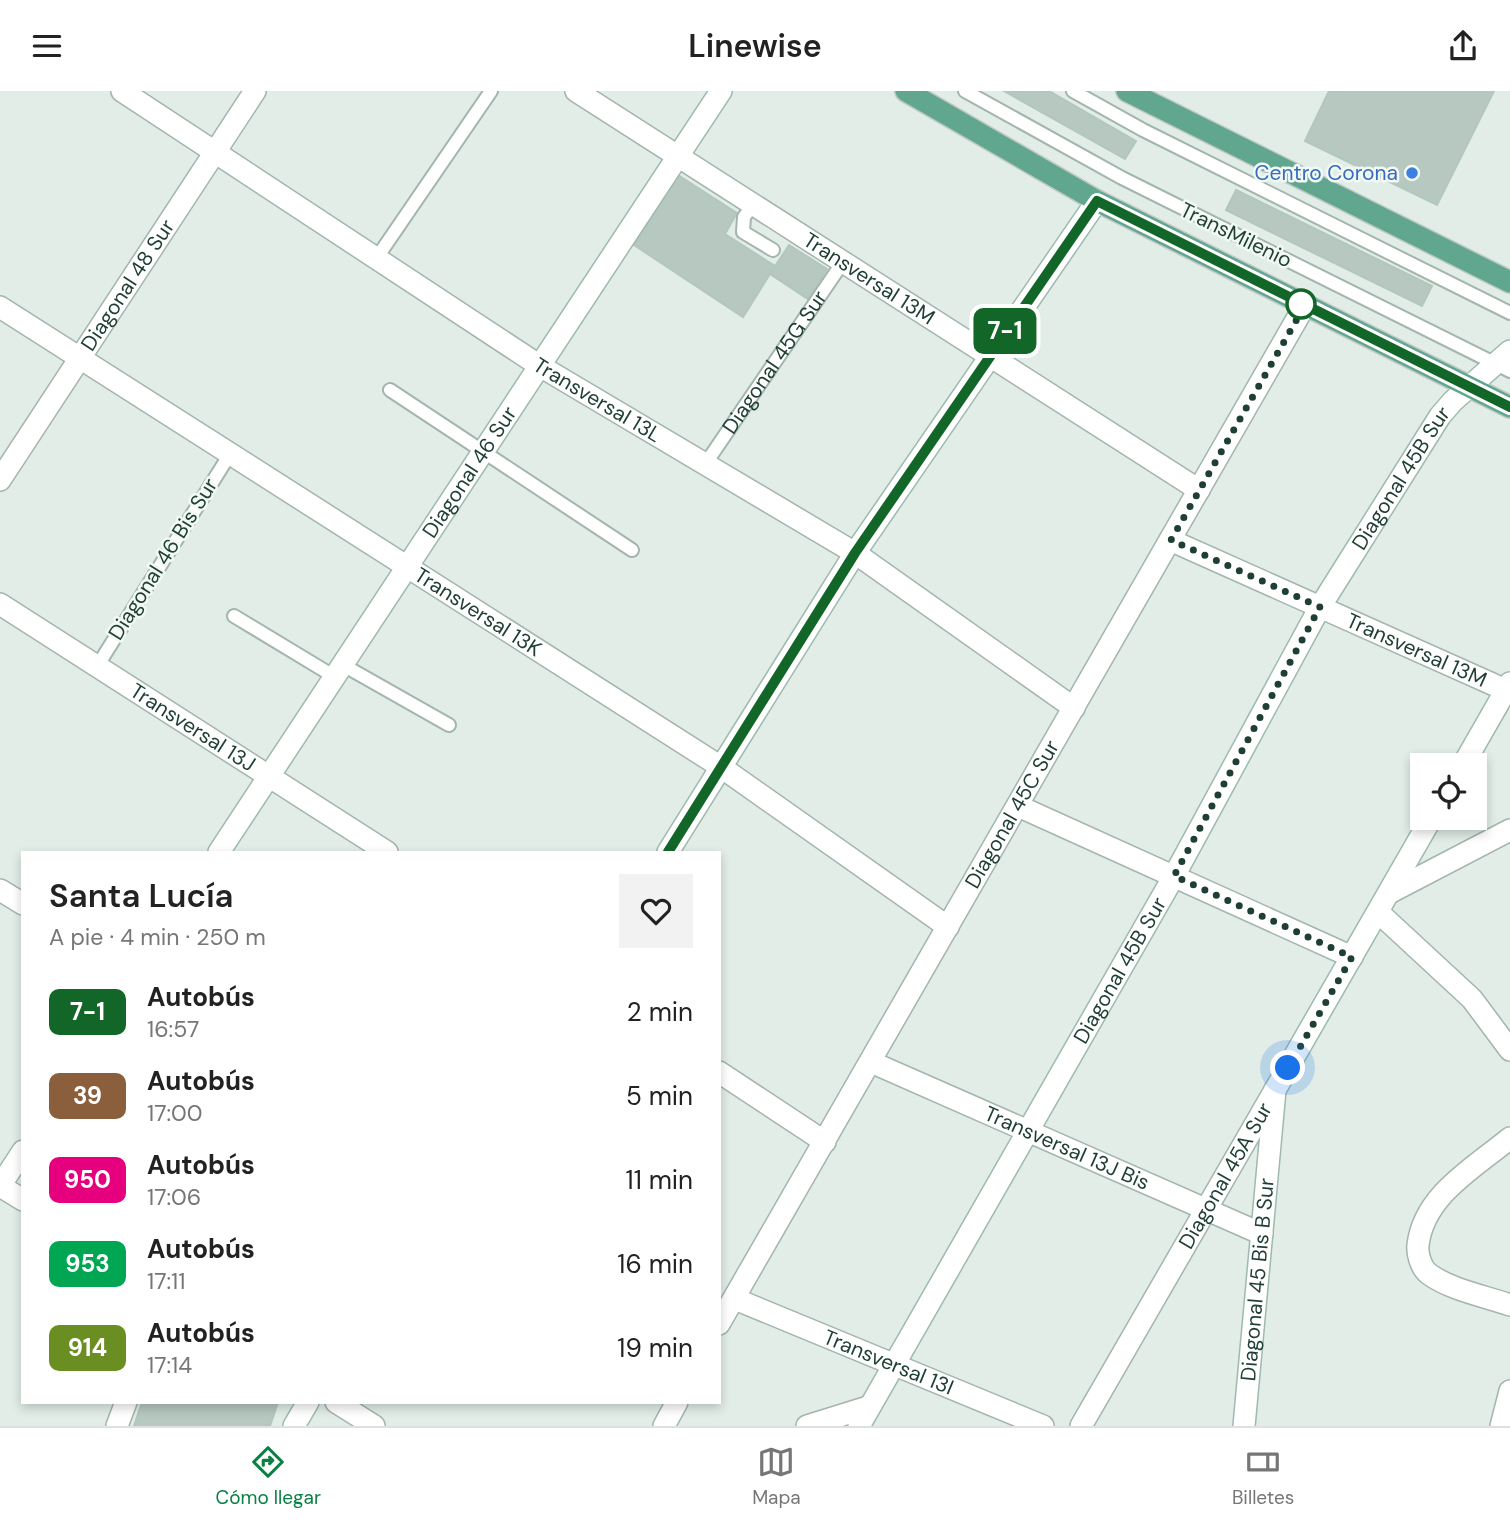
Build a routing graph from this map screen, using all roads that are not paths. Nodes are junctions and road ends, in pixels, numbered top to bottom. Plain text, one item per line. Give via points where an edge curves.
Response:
1 (122, 91) edge
2 (255, 91) edge
3 (491, 91) edge
4 (576, 91) edge
5 (721, 91) edge
6 (906, 91) edge
7 (965, 91) edge
8 (1073, 91) edge
9 (1127, 91) edge
10 (215, 153) junction
11 (677, 156) junction
12 (1097, 201) junction
13 (753, 205) junction
14 (773, 250) dead end
15 (376, 259) junction
16 (843, 262) junction
17 (1510, 282) edge
18 (1305, 305) junction
19 (0, 307) edge
20 (1510, 313) edge
21 (988, 355) junction
22 (80, 358) junction
23 (1506, 362) edge
24 (540, 366) junction
25 (1469, 387) junction
26 (390, 390) dead end
27 (1510, 407) edge
28 (483, 452) junction
29 (230, 454) junction
30 (706, 463) junction
31 (0, 480) edge
32 (1199, 490) junction
33 (1171, 540) junction
34 (632, 550) dead end
35 (855, 553) junction
36 (407, 566) junction
37 (0, 604) edge
38 (1320, 607) junction
39 (234, 617) dead end
40 (97, 665) junction
41 (339, 671) junction
42 (1509, 688) edge
43 (1073, 708) junction
44 (449, 725) dead end
45 (1470, 753) edge
46 (721, 767) junction
47 (270, 776) junction
48 (1018, 806) junction
49 (1425, 830) edge
50 (1510, 830) edge
51 (220, 851) edge
52 (385, 851) edge
53 (669, 851) edge
54 (1174, 876) junction
55 (0, 890) edge
56 (1389, 893) junction
57 (21, 903) edge
58 (1378, 912) junction
59 (948, 927) junction
60 (1352, 957) junction
61 (1510, 1050) edge
62 (871, 1062) junction
63 (721, 1073) edge
64 (1275, 1090) junction
65 (1029, 1132) junction
66 (1510, 1138) edge
67 (825, 1142) junction
68 (21, 1154) edge
69 (0, 1186) edge
70 (21, 1199) edge
71 (1206, 1209) junction
72 (1262, 1234) junction
73 (735, 1299) junction
74 (1510, 1305) edge
75 (721, 1321) edge
76 (895, 1366) junction
77 (1510, 1391) edge
78 (125, 1404) edge
79 (307, 1404) edge
80 (339, 1404) edge
81 (676, 1404) edge
82 (864, 1416) edge
83 (117, 1426) edge
84 (294, 1426) edge
85 (374, 1426) edge
86 (664, 1426) edge
87 (807, 1426) edge
88 (1043, 1426) edge
89 (1081, 1426) edge
90 (1244, 1426) edge
91 (1502, 1426) edge

1 - 10 street, Transversal 13L
2 - 10 street, Diagonal 48 Sur
3 - 15 lane
4 - 11 street, Transversal 13M
5 - 11 street, Diagonal 46 Sur
6 - 12 main road
7 - 23 lane, TransMilenio via 1122,178
8 - 20 lane
9 - 17 main road
10 - 15 street, Transversal 13L
10 - 22 street, Diagonal 48 Sur
11 - 13 street, Transversal 13M
11 - 24 street, Diagonal 46 Sur
12 - 18 main road
12 - 21 street
13 - 14 lane via 744,217 743,232
13 - 16 street, Transversal 13M
15 - 24 street, Transversal 13L
16 - 21 street, Transversal 13M
16 - 30 lane, Diagonal 45G Sur
18 - 25 main road
18 - 32 street, Diagonal 45C Sur
19 - 22 street, Transversal 13K
21 - 32 street, Transversal 13M
21 - 35 street
22 - 29 street, Transversal 13K
22 - 31 street, Diagonal 48 Sur
23 - 25 street, Diagonal 45B Sur
24 - 28 street, Diagonal 46 Sur
24 - 30 street, Transversal 13L
25 - 27 main road
25 - 38 street, Diagonal 45B Sur via 1429,432
26 - 28 lane
28 - 34 lane
28 - 36 street, Diagonal 46 Sur
29 - 36 street, Transversal 13K
29 - 40 lane, Diagonal 46 Bis Sur
30 - 35 street, Transversal 13L
32 - 33 street, Diagonal 45C Sur
33 - 38 street, Transversal 13M
33 - 43 street, Diagonal 45C Sur
35 - 43 street, Transversal 13L
35 - 46 street
36 - 41 street, Diagonal 46 Sur
36 - 46 street, Transversal 13K
37 - 40 street, Transversal 13J
38 - 42 street, Transversal 13M
38 - 54 street, Diagonal 45B Sur
39 - 41 lane
40 - 47 street, Transversal 13J
41 - 44 lane
41 - 47 street, Diagonal 46 Sur
42 - 45 street
43 - 48 street, Diagonal 45C Sur
46 - 53 street
46 - 59 street, Transversal 13K
47 - 51 street, Diagonal 46 Sur
47 - 52 street, Transversal 13J
48 - 54 street
48 - 59 street, Diagonal 45C Sur
49 - 56 street, Diagonal 45A Sur
50 - 56 street
54 - 60 street
54 - 65 street, Diagonal 45B Sur
55 - 57 street
56 - 58 street, Diagonal 45A Sur
58 - 60 street, Diagonal 45A Sur
58 - 61 street via 1472,999
59 - 62 street, Diagonal 45C Sur
60 - 64 street, Diagonal 45A Sur
62 - 65 street, Transversal 13J Bis
62 - 67 street, Diagonal 45C Sur
63 - 67 street
64 - 71 street, Diagonal 45A Sur
64 - 72 street, Diagonal 45 Bis B Sur
65 - 71 street, Transversal 13J Bis
65 - 76 street, Diagonal 45B Sur
66 - 74 street via 1433,1202 1420,1227 1417,1253 1426,1272
67 - 73 street, Diagonal 45C Sur
68 - 69 street
69 - 70 street
71 - 72 street, Transversal 13J Bis
71 - 89 street, Diagonal 45A Sur
72 - 90 street, Diagonal 45 Bis B Sur
73 - 75 street, Diagonal 45C Sur
73 - 76 street, Transversal 13I
76 - 82 street, Diagonal 45B Sur
76 - 88 street, Transversal 13I
77 - 91 street
78 - 83 street
79 - 84 street
80 - 85 street
81 - 86 street
82 - 87 street

